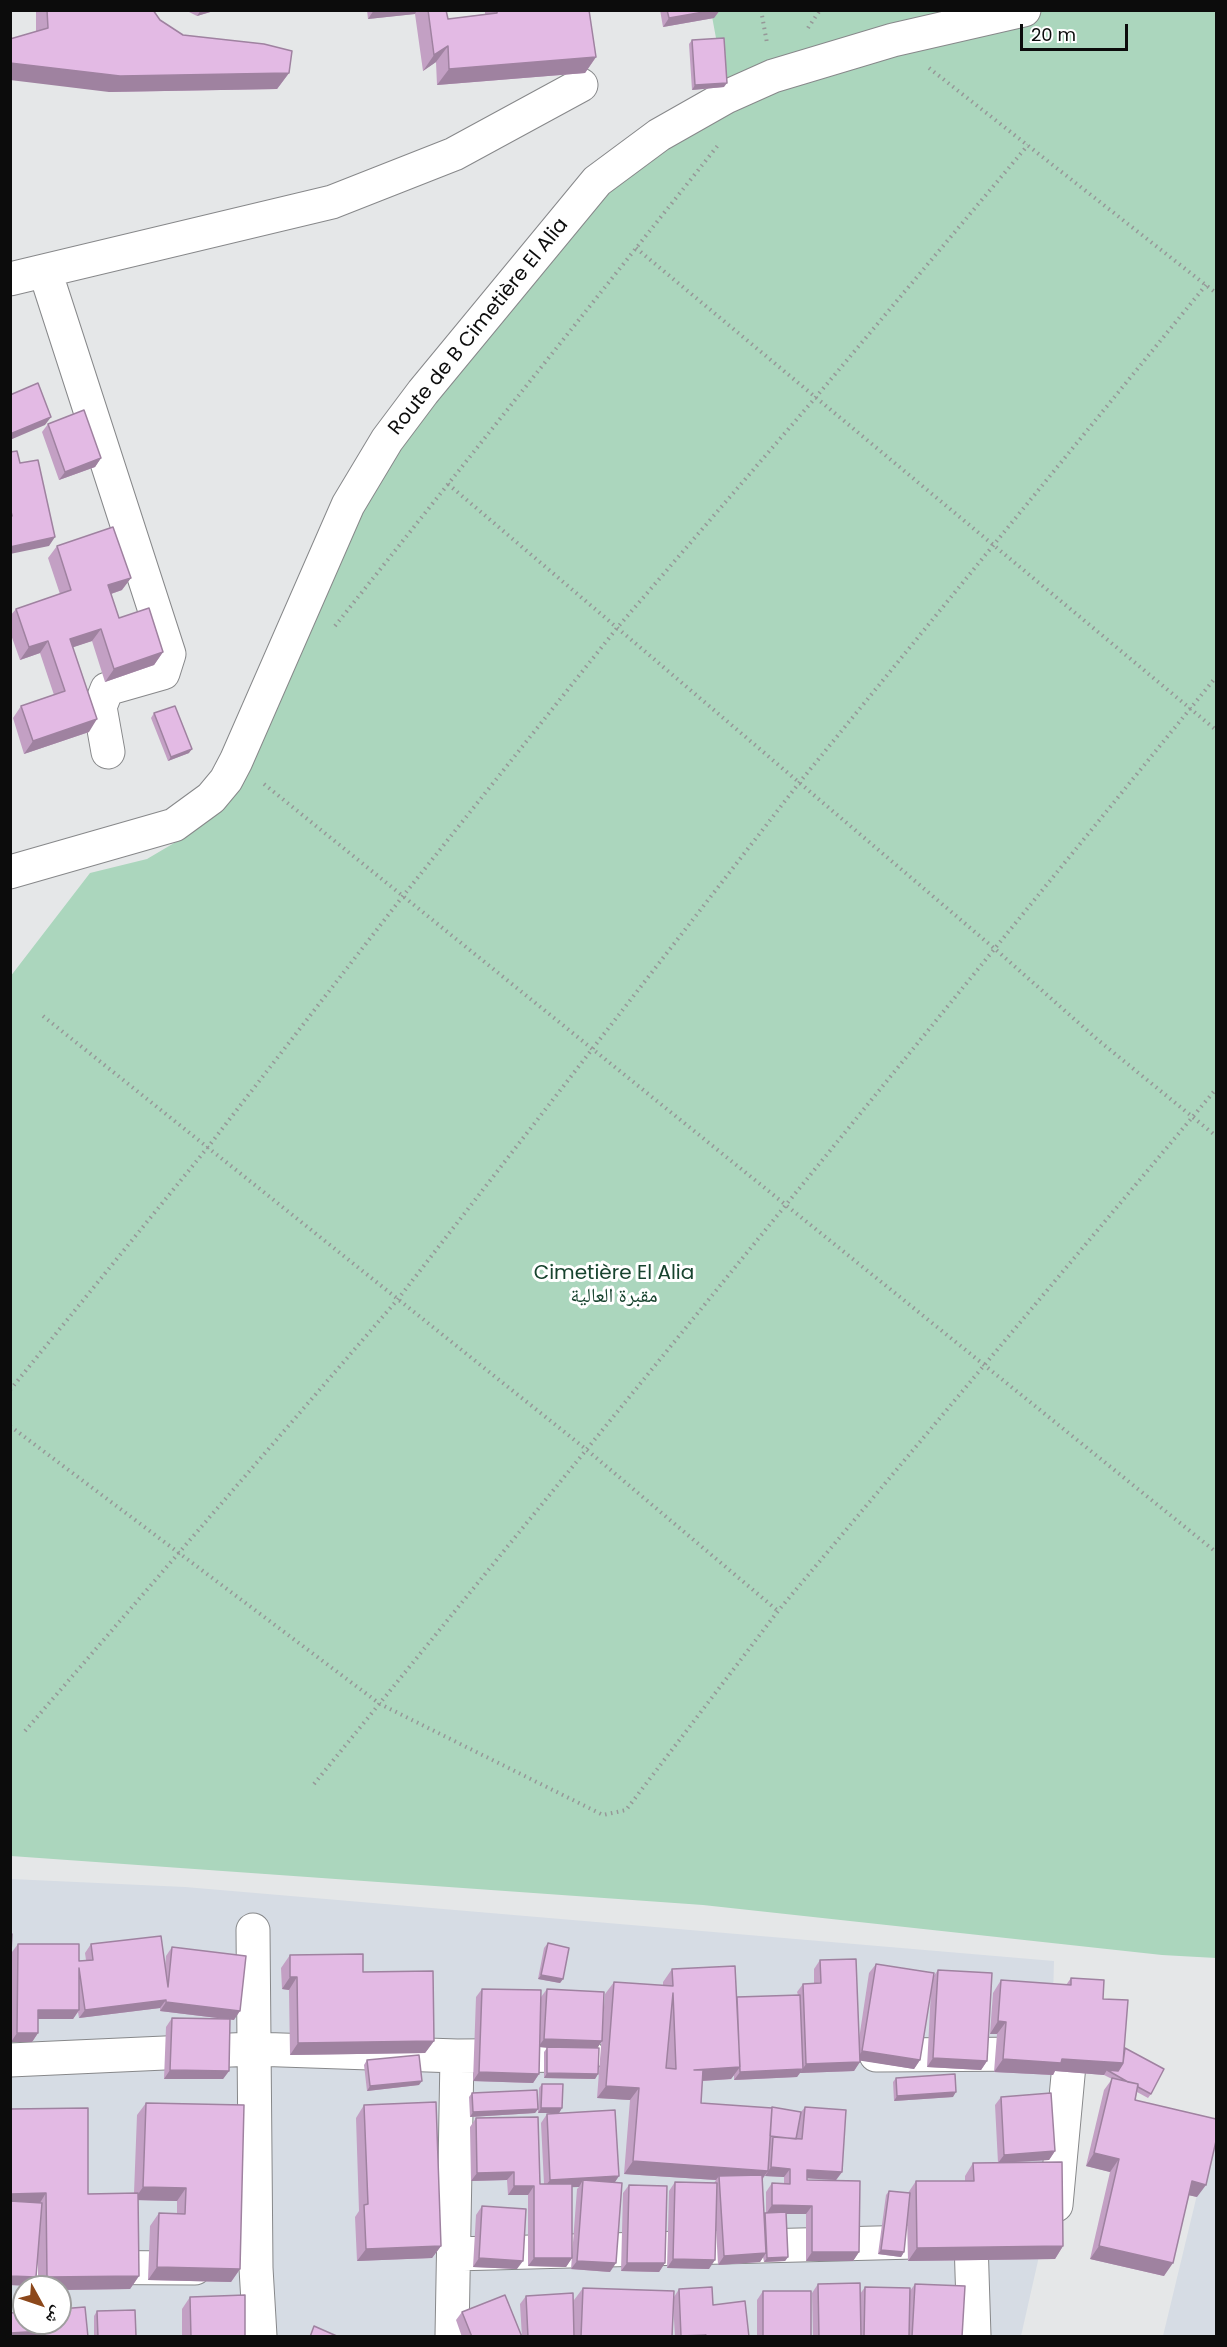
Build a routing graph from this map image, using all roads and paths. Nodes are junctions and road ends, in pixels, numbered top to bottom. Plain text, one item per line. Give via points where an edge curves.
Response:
1 (1024, 10) edge
2 (892, 40) junction
3 (580, 85) edge
4 (723, 140) dead end
5 (1028, 145) junction
6 (636, 248) junction
7 (45, 271) junction
8 (10, 279) edge
9 (1206, 285) junction
10 (1216, 293) edge
11 (816, 397) junction
12 (448, 484) junction
13 (994, 544) junction
14 (617, 628) junction
15 (331, 631) dead end
16 (1216, 677) edge
17 (1191, 709) junction
18 (1216, 730) edge
19 (108, 752) dead end
20 (236, 761) junction
21 (800, 783) junction
22 (10, 872) edge
23 (403, 896) junction
24 (995, 949) junction
25 (43, 1016) dead end
26 (593, 1050) junction
27 (1216, 1089) edge
28 (1193, 1117) junction
29 (1216, 1136) edge
30 (208, 1148) junction
31 (786, 1206) junction
32 (398, 1299) junction
33 (984, 1366) junction
34 (10, 1390) edge
35 (10, 1426) edge
36 (587, 1450) junction
37 (1216, 1552) edge
38 (179, 1553) junction
39 (778, 1611) junction
40 (380, 1704) junction
41 (26, 1731) dead end
42 (314, 1784) dead end
43 (253, 1930) dead end
44 (254, 2049) junction
45 (622, 2055) edge
46 (846, 2055) edge
47 (457, 2056) junction
48 (10, 2060) edge
49 (1054, 2234) edge
50 (1018, 2237) edge
51 (971, 2241) junction
52 (454, 2254) junction
53 (10, 2267) edge
54 (256, 2268) junction
55 (261, 2336) edge
56 (452, 2337) edge
57 (974, 2337) edge

1 - 2 street, Route de B Cimetière El Alia
2 - 5 path
2 - 20 street, Route de B Cimetière El Alia via 773,76 726,97 659,135 597,181 387,440 348,505
3 - 7 street via 454,154 332,202
4 - 6 path
5 - 9 path
5 - 11 path
6 - 11 path
6 - 12 path
7 - 8 street
7 - 19 street via 169,654 163,673 107,689 100,707
9 - 10 path
9 - 13 path
11 - 13 path
11 - 14 path
12 - 14 path
12 - 15 path
13 - 17 path
13 - 21 path
14 - 21 path
14 - 23 path
16 - 17 path
17 - 18 path
17 - 24 path
20 - 22 street, Route de B Cimetière El Alia via 211,798 174,825
20 - 23 path
21 - 24 path
21 - 26 path
23 - 26 path
23 - 30 path
24 - 28 path
24 - 31 path
25 - 30 path
26 - 31 path
26 - 32 path
27 - 28 path
28 - 29 path
28 - 33 path
30 - 32 path
30 - 34 path
31 - 33 path
31 - 36 path
32 - 36 path
32 - 38 path
33 - 37 path
33 - 39 path
35 - 38 path
36 - 39 path
36 - 40 path
38 - 40 path
38 - 41 path
39 - 40 path via 626,1810 603,1815
40 - 42 path
43 - 44 street
44 - 47 street
44 - 48 street
44 - 54 street
45 - 47 street
46 - 49 street via 1066,2057
47 - 52 street
50 - 51 street
51 - 52 street
51 - 57 street
52 - 56 street
53 - 54 street
54 - 55 street

